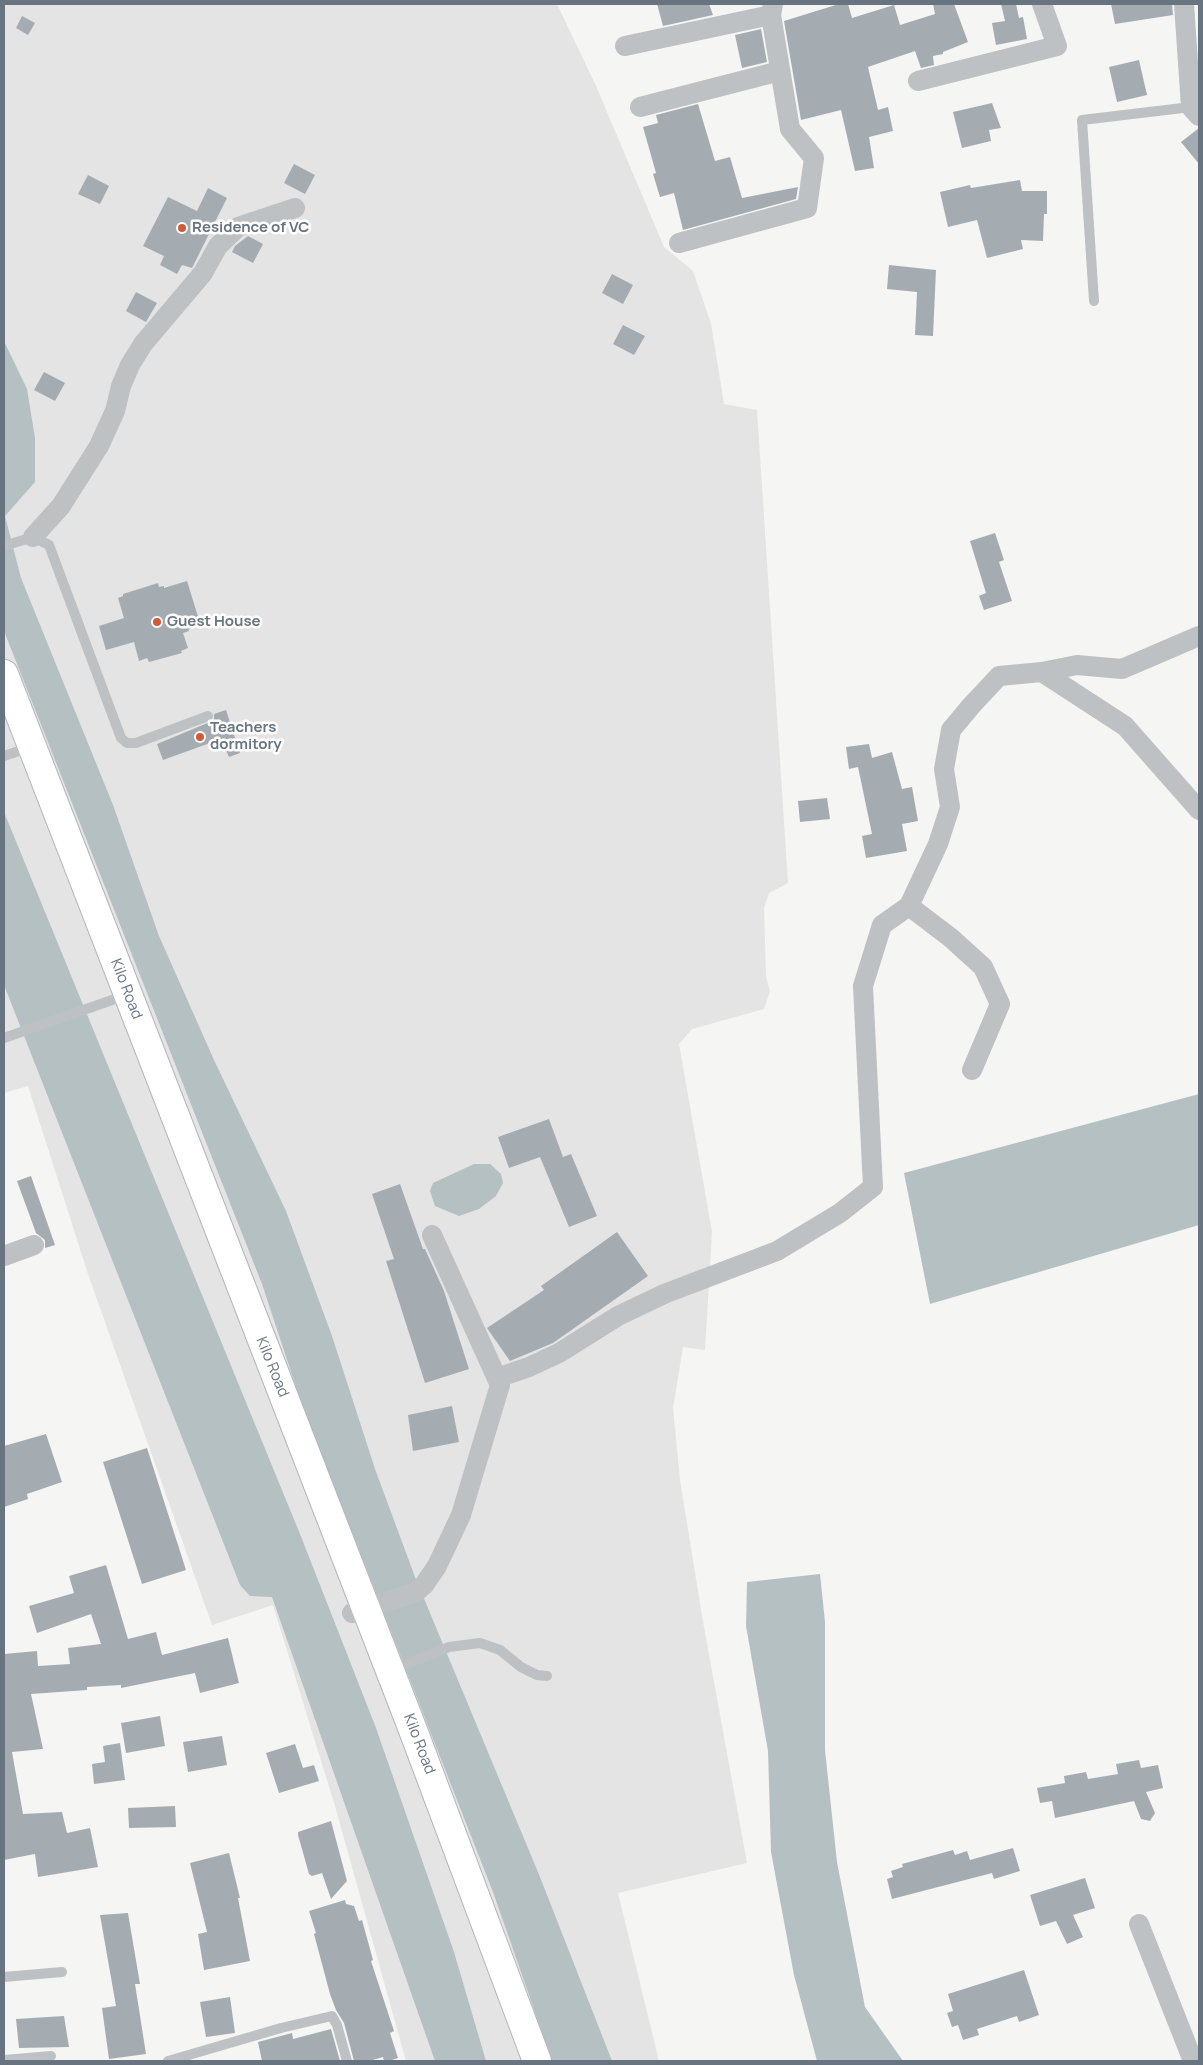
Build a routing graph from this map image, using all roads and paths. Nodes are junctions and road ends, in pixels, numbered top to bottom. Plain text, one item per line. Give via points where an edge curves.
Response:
1 (1042, 4) edge
2 (1184, 4) edge
3 (772, 10) edge
4 (625, 46) dead end
5 (780, 71) junction
6 (918, 81) dead end
7 (640, 107) dead end
8 (1195, 111) edge
9 (295, 208) dead end
10 (679, 243) dead end
11 (1094, 301) dead end
12 (33, 537) junction
13 (4, 546) edge
14 (1199, 636) edge
15 (1042, 672) junction
16 (4, 674) edge
17 (208, 716) dead end
18 (4, 722) edge
19 (10, 754) edge
20 (1199, 810) edge
21 (909, 906) junction
22 (112, 1000) junction
23 (4, 1038) edge
24 (972, 1070) dead end
25 (432, 1236) dead end
26 (34, 1245) dead end
27 (4, 1256) edge
28 (497, 1378) junction
29 (359, 1610) junction
30 (390, 1670) junction
31 (546, 1676) dead end
32 (1139, 1924) dead end
33 (62, 1972) dead end
34 (4, 1976) edge
35 (51, 2056) dead end
36 (4, 2060) edge
37 (168, 2061) edge
38 (347, 2061) edge
39 (522, 2061) edge
40 (537, 2061) edge
41 (1193, 2061) edge

1 - 6 street via 1057,46
2 - 8 street
3 - 4 street
3 - 5 street
5 - 7 street
5 - 10 street via 790,129 814,158 807,208
8 - 11 lane via 1082,120
9 - 12 street via 238,227 218,246 203,273 139,351 121,386 115,411 99,446 78,483
12 - 13 lane
12 - 17 lane via 45,542 52,551 121,738 127,743 136,743
14 - 15 street via 1122,669 1077,665
15 - 20 street via 1125,726
15 - 21 street via 999,676 951,730 944,769 950,807 938,844
16 - 29 street, Kilo Road
18 - 19 street, Kilo Road
19 - 22 street, Kilo Road
21 - 24 street via 952,938 983,967 1000,1004
21 - 28 street via 882,925 862,986 873,1187 840,1213 777,1251 664,1294 618,1316 560,1353
22 - 23 lane
22 - 29 street, Kilo Road
25 - 28 street
26 - 27 street
28 - 29 street via 500,1385 461,1515 441,1559 416,1592
29 - 30 street, Kilo Road
29 - 39 street, Kilo Road via 406,1750
30 - 31 lane via 445,1648 480,1643 500,1650 520,1667
30 - 40 street, Kilo Road
32 - 41 street
33 - 34 lane
35 - 36 lane
37 - 38 lane via 332,2016

